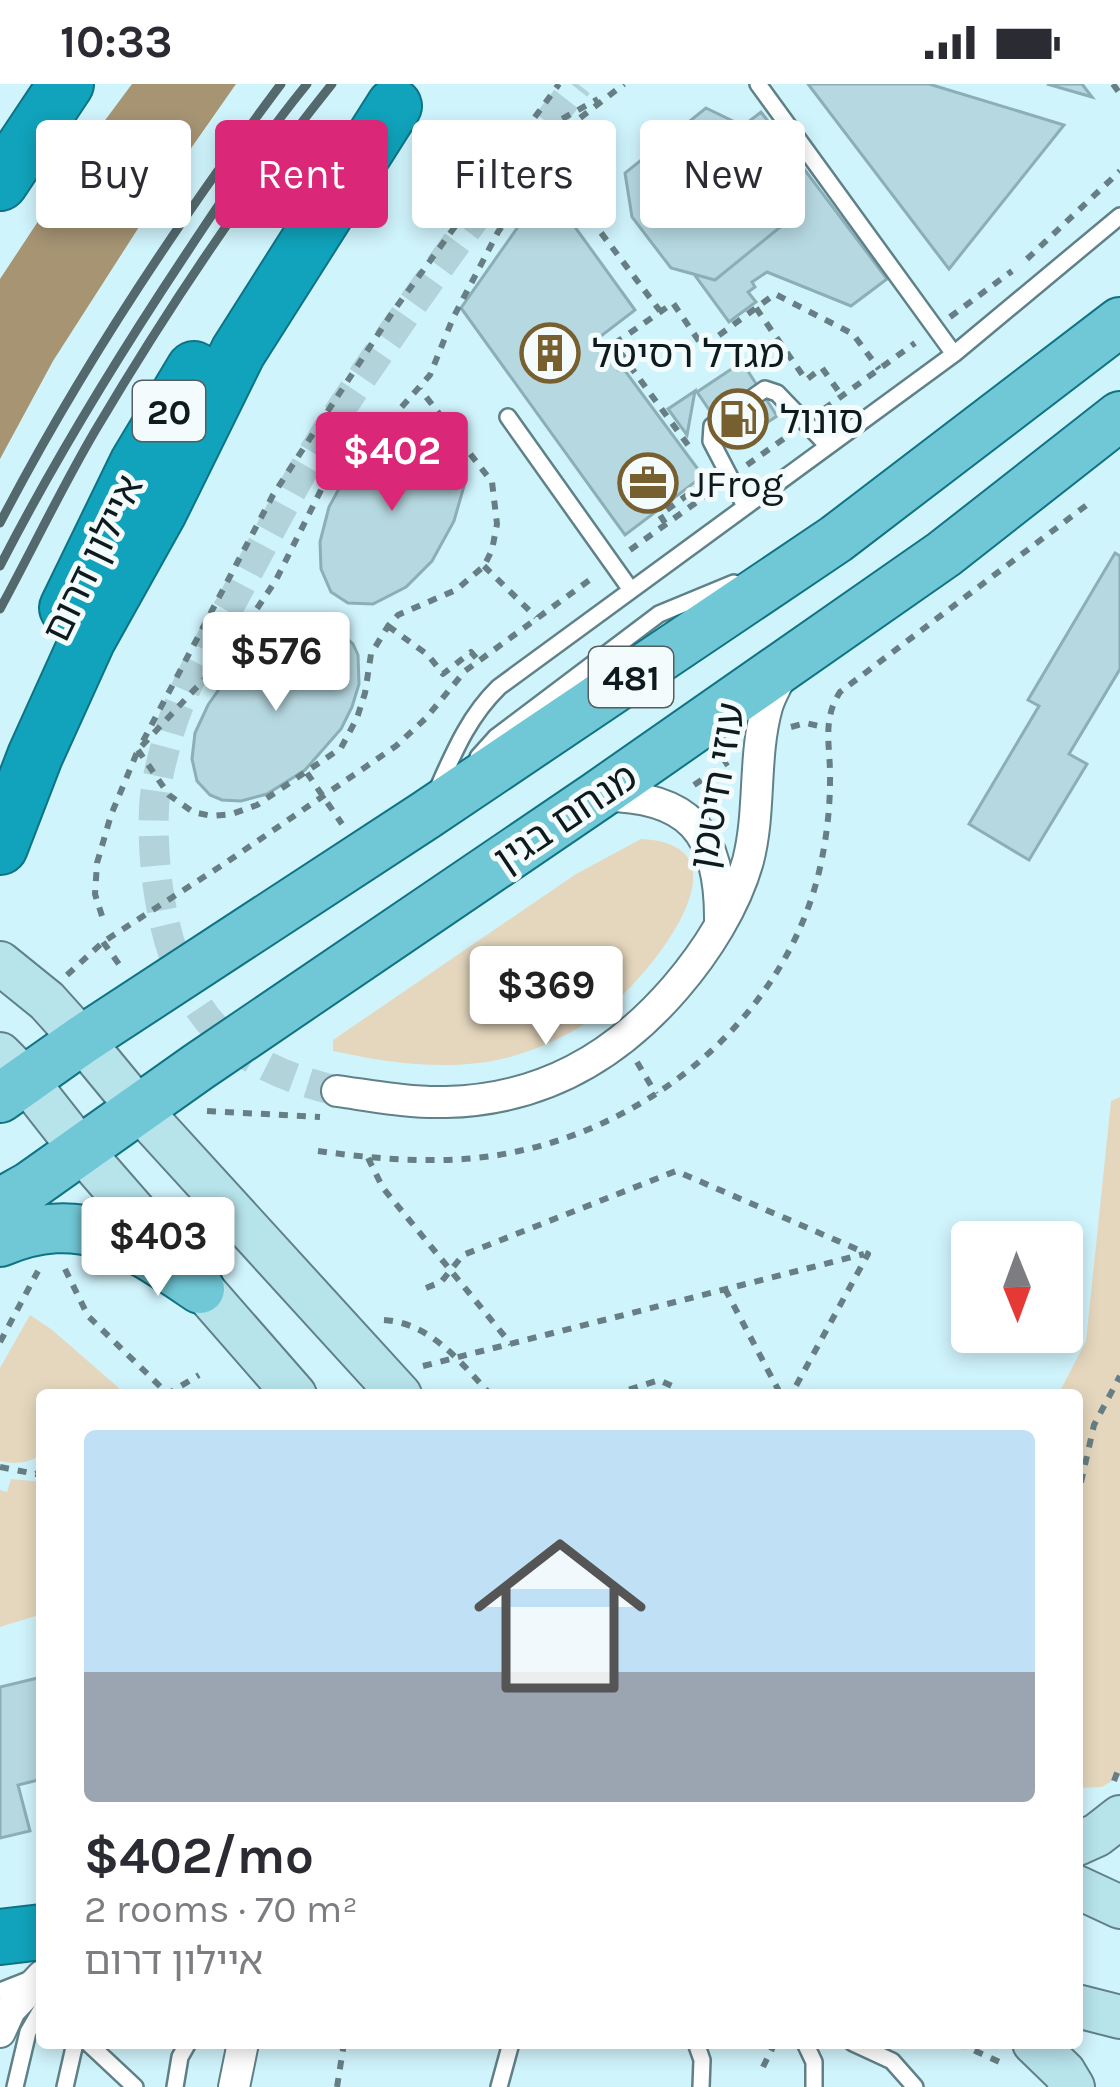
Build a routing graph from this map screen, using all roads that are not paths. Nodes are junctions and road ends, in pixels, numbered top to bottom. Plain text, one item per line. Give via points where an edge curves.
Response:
1 (38, 84) edge
2 (66, 84) edge
3 (758, 84) edge
4 (403, 95) edge
5 (0, 129) edge
6 (0, 183) edge
7 (1120, 216) edge
8 (1120, 322) edge
9 (954, 354) junction
10 (1120, 416) edge
11 (508, 417) dead end
12 (828, 446) junction
13 (745, 506) junction
14 (631, 590) junction
15 (788, 663) junction
16 (0, 752) edge
17 (597, 796) junction
18 (426, 814) junction
19 (0, 847) edge
20 (720, 922) junction
21 (0, 963) edge
22 (82, 1040) junction
23 (15, 1078) edge
24 (337, 1090) tunnel mouth
25 (139, 1109) junction
26 (81, 1150) junction
27 (0, 1203) edge
28 (21, 1253) edge
29 (200, 1289) junction
30 (392, 1386) edge
31 (290, 1389) edge
32 (1120, 1817) edge
33 (1083, 1841) edge
34 (1083, 1890) edge
35 (1120, 1907) edge
36 (36, 1933) edge
37 (0, 1937) edge
38 (36, 1977) edge
39 (36, 1982) edge
40 (0, 1991) edge
41 (1083, 2008) edge
42 (1120, 2017) edge
43 (36, 2018) edge
44 (0, 2032) edge
45 (74, 2049) edge
46 (94, 2049) edge
47 (243, 2049) edge
48 (510, 2049) edge
49 (698, 2049) edge
50 (809, 2049) edge
51 (866, 2049) edge
52 (1040, 2049) edge
53 (184, 2050) edge
54 (16, 2087) edge
55 (65, 2087) edge
56 (134, 2087) edge
57 (175, 2087) edge
58 (234, 2087) edge
59 (500, 2087) edge
60 (700, 2087) edge
61 (814, 2087) edge
62 (915, 2087) edge
63 (1073, 2087) edge

1 - 5 highway
2 - 6 highway
3 - 9 lane
4 - 16 highway, איילון דרום / 20 via 213,339 136,464
4 - 19 highway via 238,352 88,639
7 - 9 lane
8 - 18 main road, מנחם בגין / 481 via 836,539
9 - 12 lane
10 - 15 main road, מנחם בגין / 481
11 - 14 lane
12 - 13 lane
12 - 13 lane via 766,389 712,426 711,441
13 - 14 lane
14 - 18 lane via 481,704
15 - 17 main road, מנחם בגין / 481
15 - 20 street, עוזי חיטמן via 767,703 750,854
17 - 20 street, עוזי חיטמן via 644,798 698,829 708,844
17 - 25 main road, מנחם בגין / 481
18 - 22 main road, מנחם בגין / 481
20 - 24 street, עוזי חיטמן via 659,1006 584,1067 495,1097 446,1102
21 - 22 street
22 - 23 main road, מנחם בגין / 481
22 - 25 street
23 - 26 street
25 - 26 main road, מנחם בגין / 481
25 - 30 street
26 - 27 main road, מנחם בגין / 481
26 - 29 street
28 - 29 main road via 35,1229 109,1235
29 - 31 street
32 - 33 street
34 - 35 street
36 - 37 highway
38 - 40 lane
39 - 44 street
41 - 42 street
43 - 54 lane
45 - 55 lane
46 - 56 lane
47 - 58 street
48 - 59 lane
49 - 60 lane
50 - 61 lane
51 - 62 lane via 892,2061
52 - 63 street
53 - 57 lane

